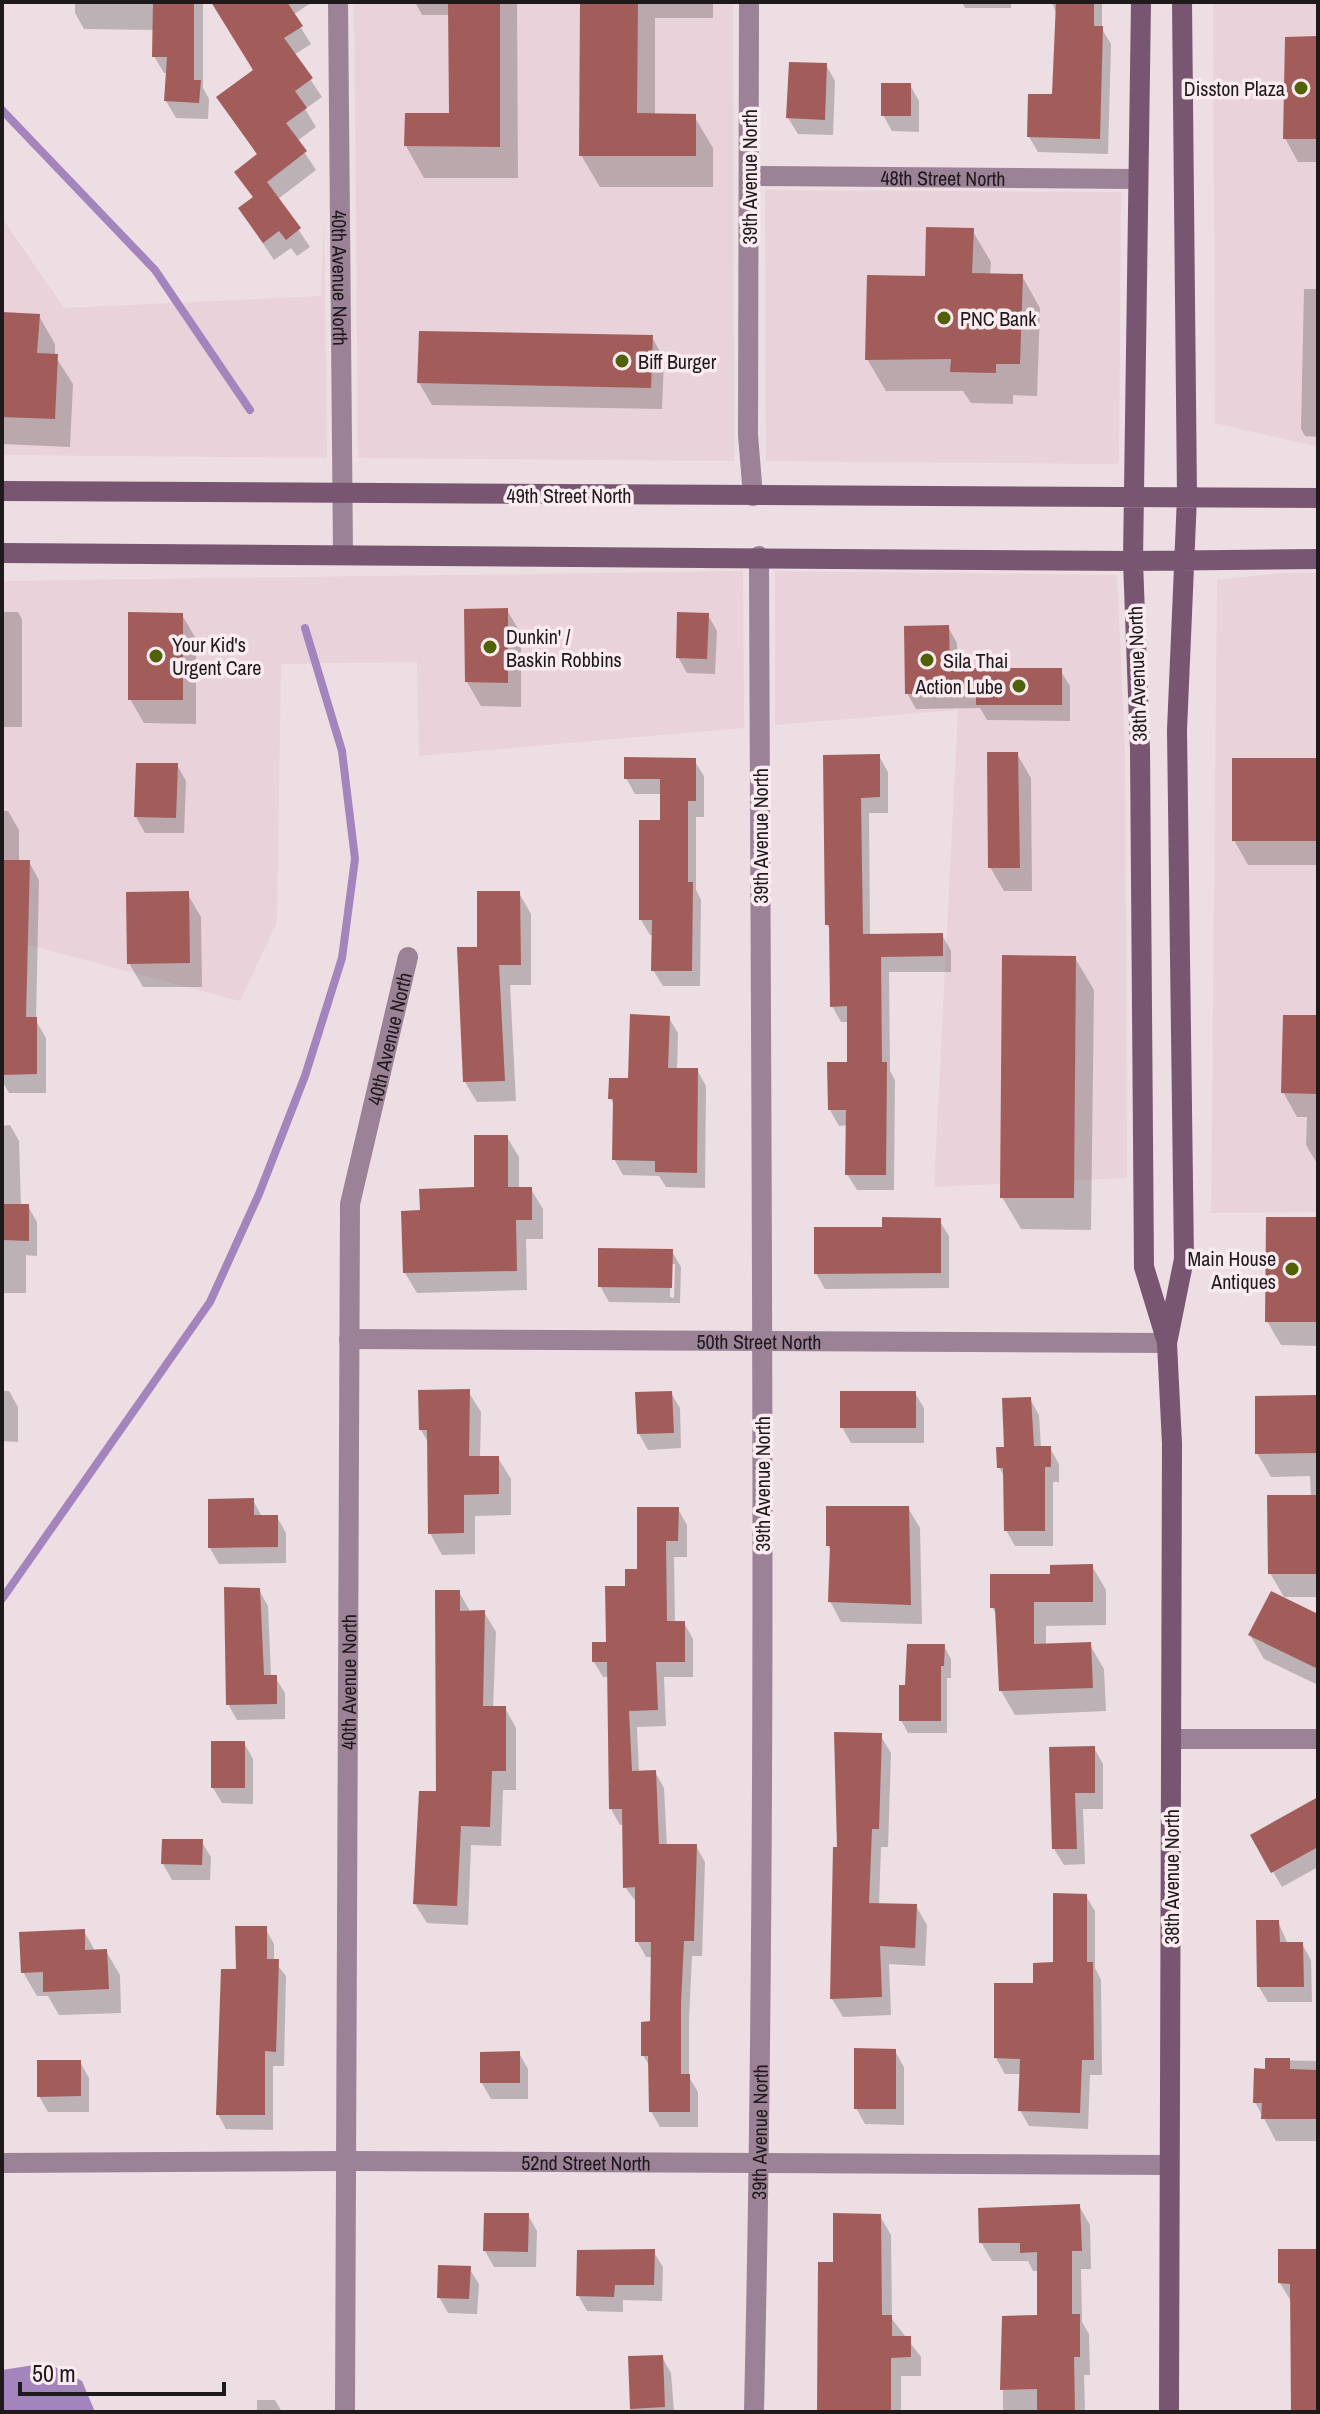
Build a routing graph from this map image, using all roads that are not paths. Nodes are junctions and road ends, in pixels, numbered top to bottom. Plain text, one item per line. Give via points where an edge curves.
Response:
1 (338, 2) edge
2 (749, 2) edge
3 (1141, 2) edge
4 (1182, 2) edge
5 (749, 176) junction
6 (1137, 179) junction
7 (2, 491) edge
8 (343, 493) junction
9 (753, 496) junction
10 (1187, 497) junction
11 (1318, 498) edge
12 (1135, 499) junction
13 (2, 553) edge
14 (343, 554) junction
15 (759, 556) junction
16 (1184, 559) junction
17 (1318, 559) edge
18 (1133, 561) junction
19 (408, 957) dead end
20 (349, 1339) junction
21 (763, 1343) junction
22 (1167, 1343) junction
23 (1172, 1739) junction
24 (1318, 1739) edge
25 (347, 2161) junction
26 (2, 2163) edge
27 (760, 2163) junction
28 (1168, 2165) junction
29 (345, 2412) edge
30 (754, 2412) edge
31 (1169, 2412) edge

1 - 8 street, 40th Avenue North
2 - 5 street, 39th Avenue North
3 - 6 main road, 38th Avenue North
4 - 10 main road, 38th Avenue North
5 - 6 street, 48th Street North
5 - 9 street, 39th Avenue North via 748,435
6 - 12 main road, 38th Avenue North
7 - 8 main road, 49th Street North
8 - 9 main road, 49th Street North
8 - 14 street, 40th Avenue North
9 - 12 main road, 49th Street North
10 - 11 main road
10 - 12 main road, 49th Street North
10 - 16 main road, 38th Avenue North
12 - 18 main road, 38th Avenue North
13 - 14 main road
14 - 15 main road
15 - 18 main road
15 - 21 street, 39th Avenue North
16 - 17 main road
16 - 18 main road
16 - 22 main road, 38th Avenue North via 1177,730 1184,1259
18 - 22 main road, 38th Avenue North via 1140,750 1144,1267
19 - 20 street, 40th Avenue North via 350,1204
20 - 21 street, 50th Street North
20 - 25 street, 40th Avenue North
21 - 22 street, 50th Street North
21 - 27 street, 39th Avenue North
22 - 23 main road, 38th Avenue North
23 - 24 street
23 - 28 main road, 38th Avenue North
25 - 26 street, 52nd Street North
25 - 27 street, 52nd Street North
25 - 29 street, 40th Avenue North
27 - 28 street, 52nd Street North
27 - 30 street, 39th Avenue North
28 - 31 main road, 38th Avenue North

